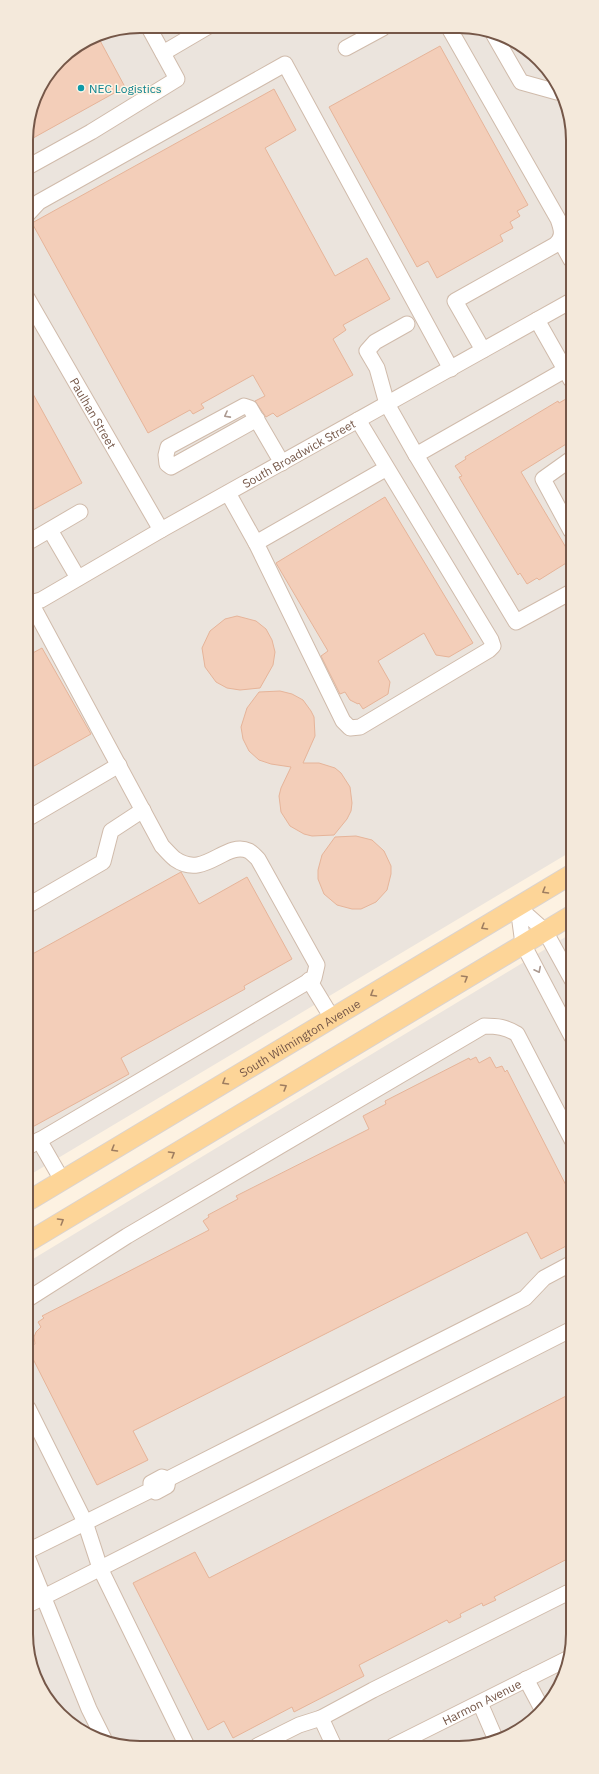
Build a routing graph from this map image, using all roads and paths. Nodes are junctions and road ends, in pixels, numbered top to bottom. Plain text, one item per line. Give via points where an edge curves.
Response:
1 (152, 33) edge
2 (197, 33) edge
3 (374, 33) edge
4 (452, 33) edge
5 (497, 40) edge
6 (346, 48) dead end
7 (163, 53) junction
8 (554, 91) edge
9 (33, 164) edge
10 (33, 208) edge
11 (560, 240) junction
12 (566, 251) edge
13 (566, 306) edge
14 (33, 308) edge
15 (537, 320) junction
16 (407, 324) dead end
17 (483, 350) junction
18 (451, 368) junction
19 (566, 371) edge
20 (566, 376) edge
21 (387, 404) junction
22 (257, 419) junction
23 (358, 420) junction
24 (416, 455) junction
25 (566, 462) edge
26 (282, 463) junction
27 (387, 468) junction
28 (228, 493) junction
29 (80, 512) dead end
30 (566, 522) edge
31 (50, 530) junction
32 (161, 530) junction
33 (33, 540) edge
34 (256, 543) junction
35 (78, 578) junction
36 (566, 595) edge
37 (33, 602) edge
38 (33, 610) edge
39 (119, 766) junction
40 (143, 810) junction
41 (33, 816) edge
42 (566, 878) edge
43 (33, 903) edge
44 (518, 907) junction
45 (566, 919) edge
46 (545, 931) junction
47 (523, 944) junction
48 (566, 969) edge
49 (309, 980) junction
50 (332, 1018) junction
51 (566, 1026) edge
52 (566, 1128) edge
53 (33, 1143) edge
54 (62, 1180) junction
55 (33, 1198) edge
56 (33, 1239) edge
57 (566, 1266) edge
58 (33, 1296) edge
59 (566, 1332) edge
60 (33, 1418) edge
61 (85, 1522) junction
62 (33, 1548) edge
63 (100, 1568) junction
64 (33, 1572) edge
65 (566, 1593) edge
66 (43, 1597) junction
67 (33, 1602) edge
68 (562, 1661) edge
69 (526, 1679) junction
70 (480, 1703) junction
71 (540, 1705) edge
72 (321, 1718) junction
73 (101, 1734) edge
74 (494, 1735) edge
75 (185, 1741) edge
76 (268, 1741) edge
77 (332, 1741) edge
78 (403, 1741) edge

1 - 7 street
2 - 7 street
3 - 6 street
4 - 11 street via 558,219 562,234
5 - 8 street via 521,82
7 - 9 street via 177,79
10 - 18 street via 39,202 285,64
11 - 12 street
11 - 17 street via 455,301
13 - 15 street, South Broadwick Street
14 - 32 street, Paulhan Street
15 - 17 street, South Broadwick Street
15 - 19 street
16 - 21 street via 375,342 368,351 377,368
17 - 18 street, South Broadwick Street
18 - 21 street, South Broadwick Street
20 - 24 street
21 - 23 street, South Broadwick Street
21 - 24 street
22 -> 22 street via 250,408 244,406 168,447 167,464 171,467
22 - 26 street
23 - 26 street, South Broadwick Street
23 - 27 street
24 - 36 street via 516,622
25 - 30 street via 542,479
26 - 28 street, South Broadwick Street
27 - 34 street
27 - 34 street via 492,640 493,646 360,727 350,728 343,721
28 - 32 street, South Broadwick Street
28 - 34 street
29 - 31 street
31 - 33 street
31 - 35 street
32 - 35 street, South Broadwick Street
35 - 37 street, South Broadwick Street
38 - 39 street
39 - 40 street
39 - 41 street
40 - 43 street via 111,831 103,862
40 - 49 street via 162,846 175,859 188,865 200,866 234,850 248,851 258,859 317,965 314,978
42 -> 44 main road, South Wilmington Avenue
44 - 46 street
44 - 47 street
44 -> 50 main road, South Wilmington Avenue
45 - 46 main road
46 - 47 main road
46 - 48 street
47 -> 51 street
56 -> 47 main road
49 - 50 street
49 - 53 street
50 -> 54 main road, South Wilmington Avenue
52 - 58 street via 517,1034 500,1026 484,1026 134,1232
53 - 54 street
54 - 55 main road, South Wilmington Avenue
57 - 61 street via 544,1278 524,1298 168,1479 166,1486 156,1492 151,1490
59 - 63 street
60 - 61 street
61 - 62 street
61 - 63 street
63 - 66 street
63 - 75 street
64 - 66 street
65 - 72 street
66 - 67 street
66 - 73 street
68 - 69 street, Harmon Avenue
69 - 70 street, Harmon Avenue
69 - 71 street
70 - 74 street
70 - 78 street, Harmon Avenue
72 - 76 street via 299,1725
72 - 77 street

